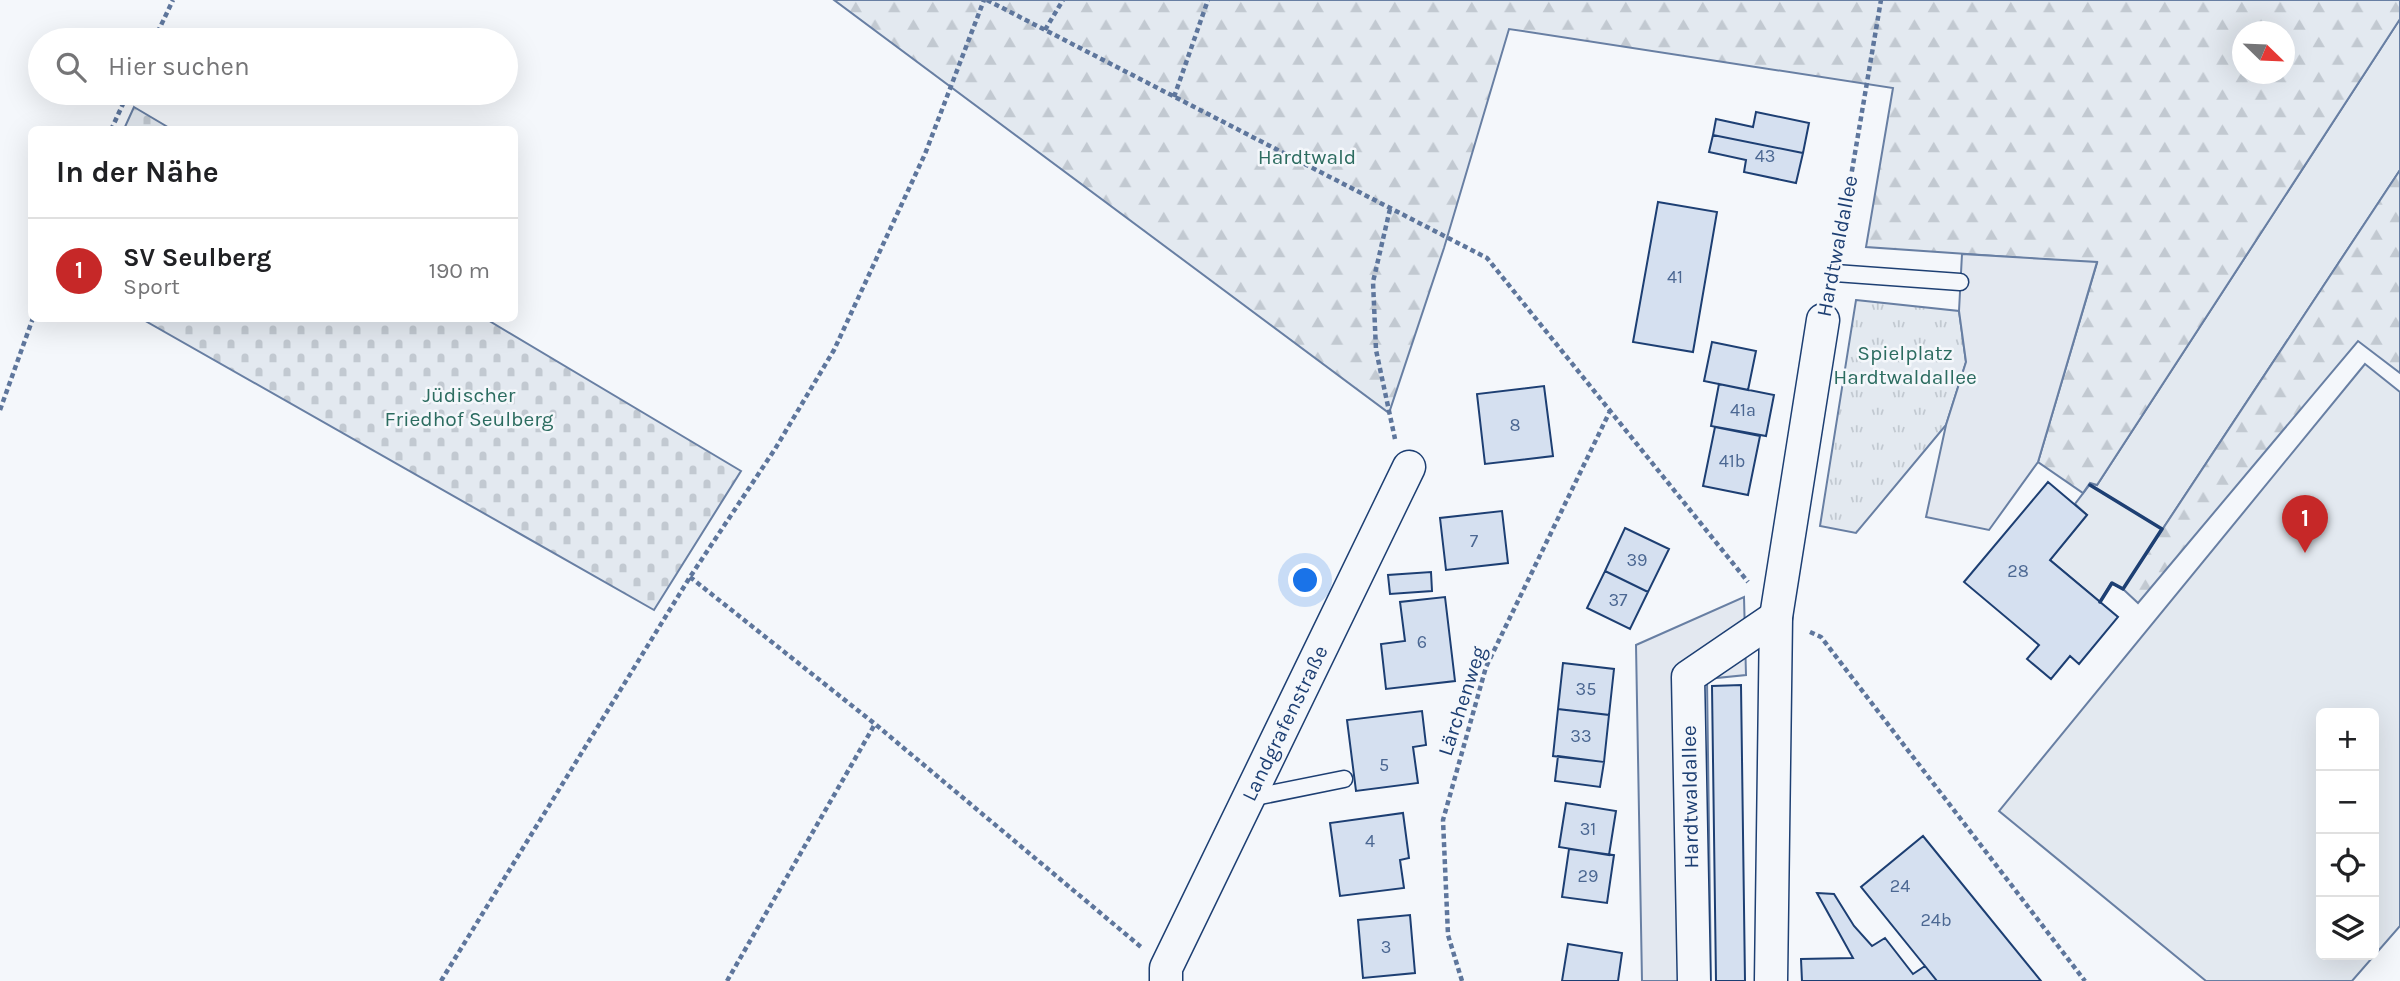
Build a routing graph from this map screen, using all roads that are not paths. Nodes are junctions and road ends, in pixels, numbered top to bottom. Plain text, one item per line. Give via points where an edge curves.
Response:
1 (1835, 273) road end
2 (1960, 282) dead end
3 (1823, 320) dead end
4 (1409, 467) road end
5 (1776, 617) junction
6 (1345, 779) dead end
7 (1250, 798) junction
8 (1166, 974) edge
9 (1694, 981) edge
10 (1771, 981) edge

1 - 2 lane
3 - 5 street, Hardtwaldallee
4 - 7 street, Landgrafenstraße
5 - 9 street, Hardtwaldallee via 1688,677
5 - 10 street, Hardtwaldallee
6 - 7 lane
7 - 8 street, Landgrafenstraße

